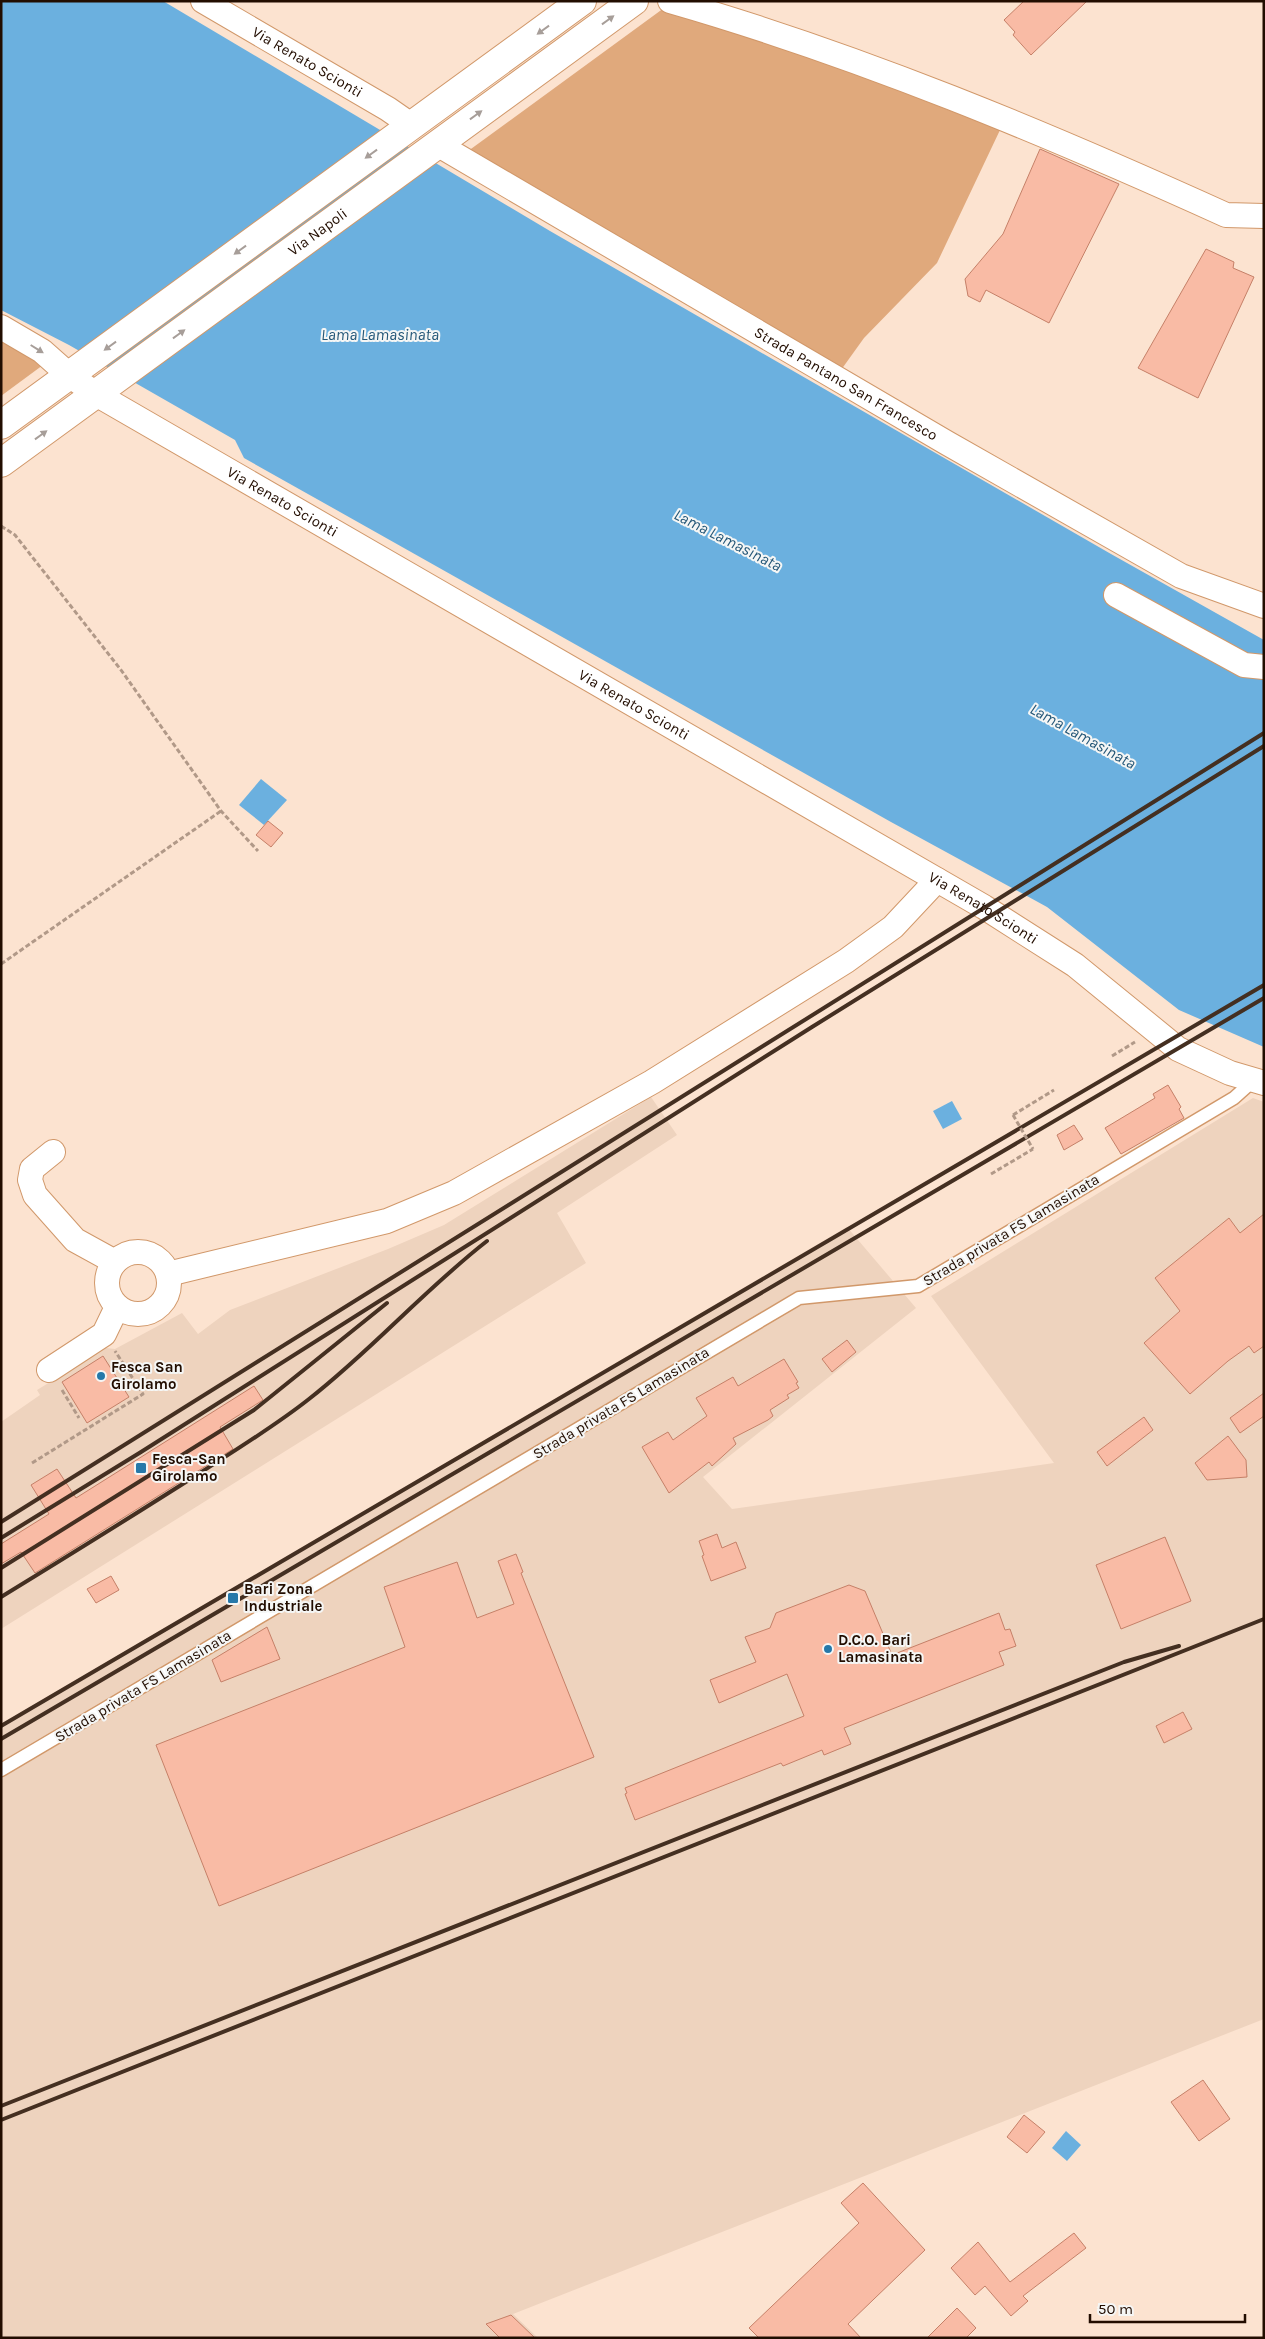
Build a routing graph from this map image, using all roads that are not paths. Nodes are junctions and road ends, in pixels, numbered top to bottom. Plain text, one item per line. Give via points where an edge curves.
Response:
1 (203, 1) edge
2 (582, 1) edge
3 (634, 1) edge
4 (670, 1) edge
5 (411, 125) junction
6 (437, 144) junction
7 (1264, 216) edge
8 (1, 327) edge
9 (76, 370) junction
10 (104, 389) junction
11 (1, 425) edge
12 (1, 463) edge
13 (1116, 596) dead end
14 (1264, 606) edge
15 (1264, 667) edge
16 (937, 880) junction
17 (1259, 1082) edge
18 (53, 1152) dead end
19 (115, 1262) junction
20 (168, 1274) junction
21 (117, 1307) junction
22 (49, 1370) dead end
23 (1, 1770) edge

1 - 5 street, Via Renato Scionti
2 -> 5 main road, Via Napoli
6 -> 3 main road, Via Napoli
4 - 7 street via 759,27 1012,121 1226,215
5 -> 9 main road, Via Napoli
10 -> 6 main road, Via Napoli
6 - 14 street, Strada Pantano San Francesco via 1181,576
8 -> 9 street, Via Renato Scionti
9 - 10 street, Via Renato Scionti
9 - 11 main road, Via Napoli
12 -> 10 main road, Via Napoli
10 - 16 street, Via Renato Scionti
13 - 15 street via 1244,665
16 - 17 street, Via Renato Scionti via 1075,965 1178,1049 1230,1073
16 - 20 street via 893,927 846,961 652,1082 454,1193 387,1221
17 - 23 lane, Strada privata FS Lamasinata via 918,1286 799,1298
18 - 19 street via 32,1169 30,1180 35,1195 75,1240
19 - 20 street via 123,1255 145,1252 155,1256
19 - 21 street via 109,1271 107,1290
20 - 21 street via 167,1295 154,1310 135,1314
21 - 22 street via 104,1334

